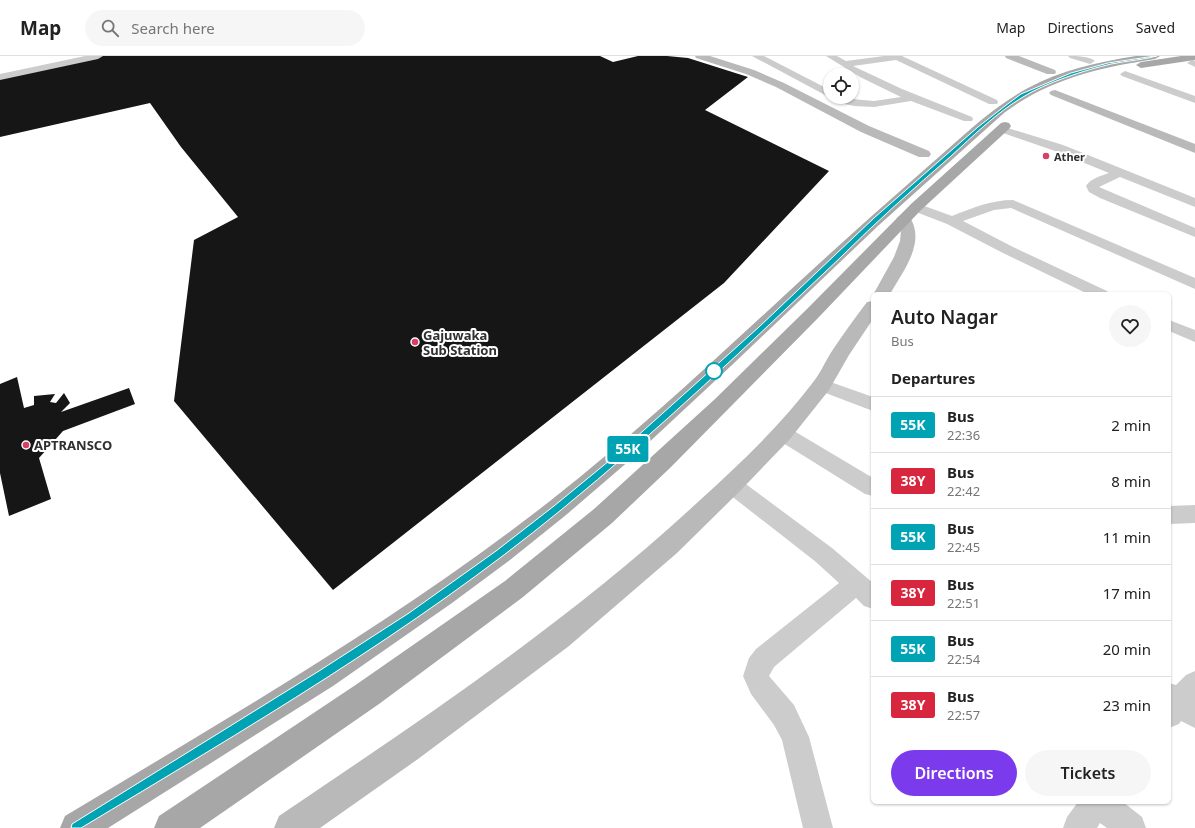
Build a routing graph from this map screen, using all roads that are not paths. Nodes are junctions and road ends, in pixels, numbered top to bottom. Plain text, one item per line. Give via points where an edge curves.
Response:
1 (98, 56) edge
2 (700, 56) edge
3 (757, 56) edge
4 (831, 56) edge
5 (896, 56) edge
6 (1010, 56) edge
7 (1073, 56) edge
8 (1155, 56) edge
9 (1090, 61) dead end
10 (1194, 62) edge
11 (845, 64) junction
12 (1051, 72) dead end
13 (1125, 74) dead end
14 (0, 78) edge
15 (823, 90) edge
16 (1055, 93) junction
17 (912, 97) junction
18 (1195, 100) edge
19 (993, 102) dead end
20 (859, 103) edge
21 (968, 119) dead end
22 (1001, 129) junction
23 (1195, 149) edge
24 (924, 154) dead end
25 (1120, 173) junction
26 (1195, 203) edge
27 (910, 213) junction
28 (952, 221) junction
29 (1195, 232) edge
30 (1195, 284) edge
31 (882, 292) edge
32 (1097, 292) edge
33 (871, 309) edge
34 (1171, 326) edge
35 (1195, 337) edge
36 (822, 385) junction
37 (871, 403) edge
38 (782, 433) junction
39 (732, 485) junction
40 (871, 487) edge
41 (1195, 514) edge
42 (1171, 515) edge
43 (865, 591) edge
44 (1096, 804) edge
45 (1101, 804) edge
46 (76, 828) edge
47 (171, 828) edge
48 (291, 828) edge
49 (818, 828) edge
50 (1078, 828) edge
51 (1131, 828) edge

1 - 14 street
2 - 24 street via 780,85 865,129
3 - 15 street
4 - 11 street
5 - 11 street
5 - 19 street
6 - 12 street
7 - 9 street
8 - 46 main road via 1108,64 1073,74 1023,95 1007,106 876,219 762,329 618,458 499,554 412,616 292,695
10 - 16 main road via 1138,66
11 - 17 street
13 - 18 street
16 - 22 main road via 1020,113
16 - 23 street
17 - 20 street via 894,102
17 - 21 street
22 - 25 street via 1059,148
22 - 27 main road
25 - 26 street
25 - 29 street via 1092,186 1105,195
27 - 28 street
27 - 31 street via 905,250
27 - 47 main road via 727,399 603,516 514,589 368,694
28 - 30 street via 996,205 1012,204
28 - 32 street
33 - 36 street
34 - 35 street
36 - 37 street
36 - 38 street
38 - 39 street
38 - 40 street
39 - 43 street via 798,534
39 - 48 street via 668,546 559,637
41 - 42 street
43 - 49 street via 765,658 758,667 756,676 784,715 795,737
44 - 50 street
45 - 51 street

